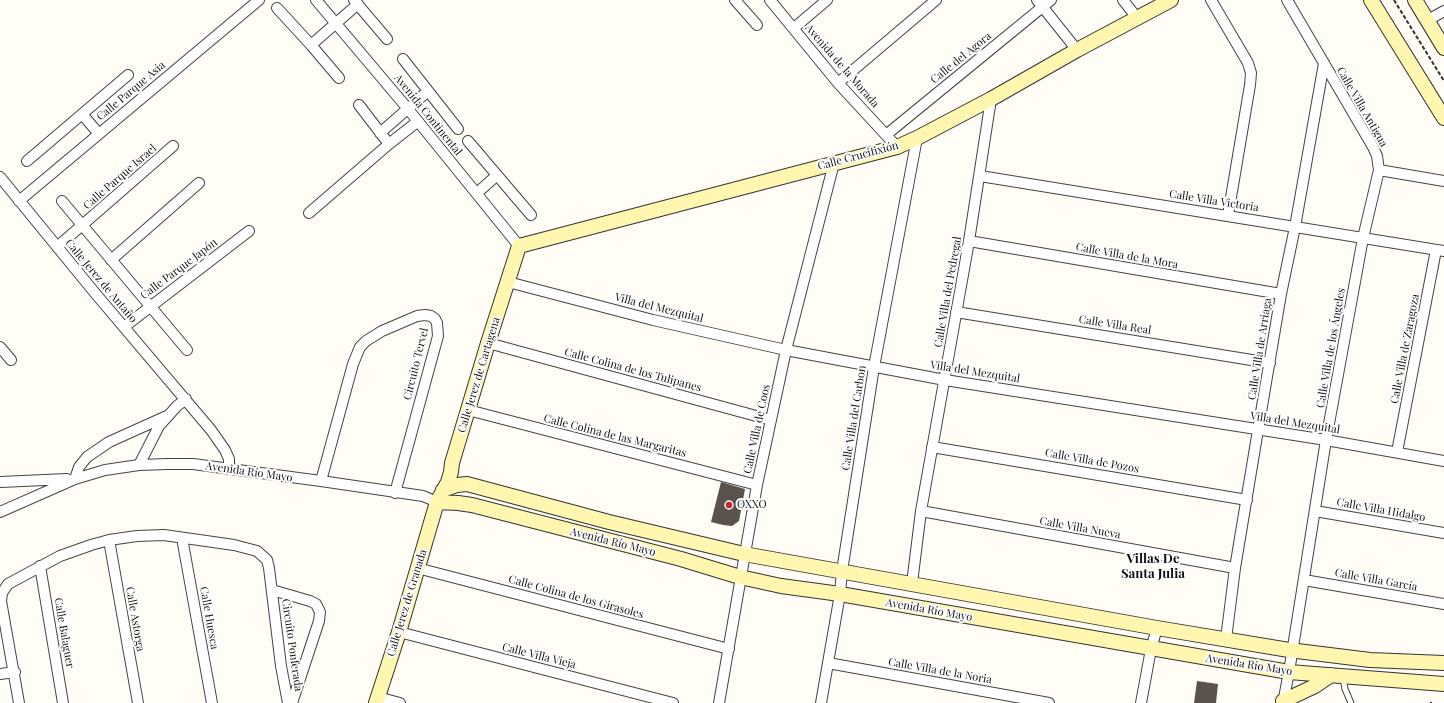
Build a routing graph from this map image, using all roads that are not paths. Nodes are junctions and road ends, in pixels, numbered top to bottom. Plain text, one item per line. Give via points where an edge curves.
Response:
1 (259, 0) edge
2 (316, 0) edge
3 (770, 0) edge
4 (828, 0) edge
5 (936, 0) edge
6 (1051, 0) edge
7 (1123, 0) edge
8 (1171, 0) edge
9 (1211, 0) edge
10 (1287, 0) edge
11 (1371, 0) edge
12 (1415, 0) edge
13 (356, 2) edge
14 (739, 2) edge
15 (1040, 4) edge
16 (277, 8) dead end
17 (1444, 11) edge
18 (1137, 18) junction
19 (1428, 20) junction
20 (336, 24) junction
21 (757, 25) dead end
22 (794, 28) junction
23 (387, 39) dead end
24 (311, 45) junction
25 (1444, 48) edge
26 (1077, 50) junction
27 (403, 59) dead end
28 (1324, 63) junction
29 (128, 75) dead end
30 (339, 78) dead end
31 (838, 83) junction
32 (428, 91) junction
33 (991, 99) junction
34 (359, 105) dead end
35 (408, 109) junction
36 (82, 114) junction
37 (1444, 118) edge
38 (417, 122) junction
39 (458, 129) dead end
40 (380, 133) junction
41 (99, 134) junction
42 (886, 135) junction
43 (917, 138) junction
44 (468, 141) dead end
45 (389, 144) junction
46 (173, 146) dead end
47 (897, 147) junction
48 (27, 162) dead end
49 (834, 163) junction
50 (1378, 170) junction
51 (496, 176) junction
52 (980, 176) junction
53 (0, 177) edge
54 (1444, 181) edge
55 (200, 183) dead end
56 (477, 193) junction
57 (19, 201) junction
58 (62, 201) dead end
59 (309, 213) dead end
60 (531, 215) dead end
61 (1228, 215) junction
62 (82, 225) junction
63 (1295, 227) junction
64 (249, 231) dead end
65 (1363, 238) junction
66 (969, 241) junction
67 (519, 246) junction
68 (57, 247) junction
69 (1440, 250) edge
70 (111, 260) junction
71 (508, 282) junction
72 (1281, 294) junction
73 (150, 306) junction
74 (956, 312) junction
75 (124, 327) junction
76 (488, 343) junction
77 (0, 347) edge
78 (187, 350) dead end
79 (786, 350) junction
80 (11, 360) dead end
81 (1270, 363) junction
82 (874, 366) junction
83 (945, 380) junction
84 (186, 399) junction
85 (468, 410) junction
86 (169, 415) junction
87 (771, 420) junction
88 (1258, 430) junction
89 (1326, 440) junction
90 (932, 447) junction
91 (1397, 452) junction
92 (1444, 461) edge
93 (139, 465) junction
94 (229, 469) junction
95 (75, 479) junction
96 (321, 481) junction
97 (0, 482) edge
98 (757, 485) junction
99 (395, 493) junction
100 (440, 496) junction
101 (1247, 500) junction
102 (1315, 510) junction
103 (0, 512) edge
104 (921, 512) junction
105 (1444, 533) edge
106 (182, 538) junction
107 (109, 540) junction
108 (744, 554) junction
109 (40, 566) junction
110 (417, 568) junction
111 (1235, 568) junction
112 (842, 570) junction
113 (740, 577) junction
114 (1304, 580) junction
115 (912, 583) junction
116 (272, 590) junction
117 (840, 594) junction
118 (1444, 604) edge
119 (1157, 628) junction
120 (399, 632) junction
121 (1226, 640) junction
122 (729, 649) junction
123 (1151, 649) junction
124 (1292, 650) junction
125 (828, 662) junction
126 (1444, 663) edge
127 (15, 672) junction
128 (1289, 672) junction
129 (0, 674) edge
130 (1337, 676) junction
131 (1444, 684) edge
132 (376, 700) edge
133 (1281, 702) edge
134 (19, 703) edge
135 (63, 703) edge
136 (138, 703) edge
137 (212, 703) edge
138 (288, 703) edge
139 (292, 703) edge
140 (400, 703) edge
141 (673, 703) edge
142 (719, 703) edge
143 (821, 703) edge
144 (1049, 703) edge
145 (1141, 703) edge
146 (1351, 703) edge

1 - 41 street, Calle Parque Asia
2 - 20 street, Avenida Continental
3 - 22 street, Avenida de la Morada
4 - 22 street
5 - 31 street
6 - 15 street, Calle del Agora
7 - 18 street
8 - 18 street, Calle Crucifixión
9 - 61 street via 1248,63 1251,73
10 - 28 street, Calle Villa Antigua
11 - 37 street
12 - 19 street
13 - 20 street
13 - 23 street
14 - 21 street
15 - 26 street
15 - 42 street, Calle del Agora
16 - 24 street
17 - 19 street
18 - 26 street, Calle Crucifixión
19 - 25 street
20 - 24 street
20 - 35 street, Avenida Continental
22 - 31 street, Avenida de la Morada
24 - 30 street
26 - 33 street, Calle Crucifixión
27 - 32 street
28 - 50 street, Calle Villa Antigua via 1373,147
28 - 63 street, Calle Villa de Arriaga
29 - 36 street
31 - 42 street, Avenida de la Morada
32 - 35 street
32 - 39 street
33 - 43 street, Calle Crucifixión
33 - 52 street, Calle Villa del Pedregal
34 - 40 street
35 - 38 street, Avenida Continental
35 - 40 street
36 - 41 street
36 - 48 street
38 - 45 street
38 - 56 street, Avenida Continental
40 - 45 street
41 - 57 street, Calle Parque Asia
42 - 47 street, Avenida de la Morada
43 - 47 street, Calle Crucifixión
43 - 82 street, Calle Villa del Carbon
44 - 51 street
45 - 59 street
46 - 62 street, Calle Parque Israel
47 - 49 street, Calle Crucifixión
49 - 67 street, Calle Crucifixión
49 - 79 street, Calle Villa de Coos
50 - 54 street
50 - 65 street, Calle Villa de los Ángeles
51 - 56 street
51 - 60 street
52 - 61 street, Calle Villa Victoria
52 - 66 street, Calle Villa del Pedregal
53 - 57 street, Calle Jerez de Antaño
55 - 70 street
56 - 67 street, Avenida Continental
57 - 68 street, Calle Jerez de Antaño
58 - 62 street, Calle Parque Israel
61 - 63 street, Calle Villa Victoria
62 - 68 street, Calle Parque Israel
62 - 70 street, Calle Parque Israel
63 - 65 street, Calle Villa Victoria
63 - 72 street, Calle Villa de Arriaga
64 - 73 street, Calle Parque Japón
65 - 69 street, Calle Villa Victoria
65 - 89 street, Calle Villa de los Ángeles
66 - 72 street, Calle Villa de la Mora
66 - 74 street, Calle Villa del Pedregal
67 - 71 street, Calle Jerez de Cartagena
68 - 75 street, Calle Jerez de Antaño
69 - 91 street, Calle Villa de Zaragoza
70 - 73 street, Calle Parque Israel
71 - 76 street, Calle Jerez de Cartagena
71 - 79 street, Villa del Mezquital via 653,320
72 - 81 street, Calle Villa de Arriaga
73 - 75 street, Calle Parque Japón
73 - 78 street, Calle Parque Israel
74 - 81 street, Calle Villa Real
74 - 83 street, Calle Villa del Pedregal
75 - 84 street, Calle Jerez de Antaño
76 - 85 street, Calle Jerez de Cartagena
76 - 87 street, Calle Colina de los Tulipanes
77 - 80 street
79 - 82 street, Villa del Mezquital
79 - 87 street, Calle Villa de Coos
81 - 88 street, Calle Villa de Arriaga
82 - 83 street, Villa del Mezquital
82 - 112 street, Calle Villa del Carbon
83 - 88 street, Villa del Mezquital
83 - 90 street, Calle Villa del Pedregal
84 - 86 street
84 - 94 street, Calle Jerez de Antaño via 225,450 229,459
85 - 98 street, Calle Colina de las Margaritas
85 - 100 street, Calle Jerez de Cartagena via 451,472
86 - 93 street via 159,426
86 - 95 street via 109,442 87,457 79,467
87 - 98 street, Calle Villa de Coos
88 - 89 street, Villa del Mezquital
88 - 101 street, Calle Villa de Arriaga
89 - 91 street, Villa del Mezquital
89 - 102 street, Calle Villa de los Ángeles
90 - 101 street, Calle Villa de Pozos
90 - 104 street, Calle Villa del Pedregal
91 - 92 street, Villa del Mezquital
93 - 94 street, Avenida Río Mayo via 193,464
93 - 95 street, Avenida Río Mayo via 105,470
94 - 96 street, Avenida Río Mayo
95 - 97 street, Avenida Río Mayo
95 - 103 street, Avenida Río Mayo
96 - 99 street, Avenida Río Mayo
96 - 99 street, Circuito Tervel via 360,347 382,331 417,316 431,316 437,323 438,336
98 - 108 street, Calle Villa de Coos
99 - 100 street, Avenida Río Mayo
100 - 108 street, Avenida Río Mayo via 457,485 467,484 609,522
100 - 110 street, Calle Jerez de Granada
100 - 113 street, Avenida Río Mayo via 458,503 681,559
101 - 111 street, Calle Villa de Arriaga
102 - 105 street, Calle Villa Hidalgo
102 - 114 street, Calle Villa de los Ángeles
104 - 111 street, Calle Villa Nueva
104 - 115 street, Calle Villa del Pedregal
106 - 107 street, Circuito Ponferada via 164,535
106 - 116 street, Circuito Ponferada via 257,551 267,560
106 - 137 street, Calle Huesca
107 - 109 street, Circuito Ponferada via 60,556
107 - 136 street, Calle Astorga
108 - 112 street, Avenida Río Mayo
108 - 113 street, Calle Villa de Coos
109 - 127 street, Circuito Ponferada via 8,584 2,593 1,601
109 - 135 street, Calle Balaguer
110 - 120 street, Calle Jerez de Granada
110 - 122 street, Calle Colina de los Girasoles
111 - 121 street, Calle Villa de Arriaga
112 - 115 street, Avenida Río Mayo
112 - 117 street, Calle Villa del Carbon
113 - 117 street, Avenida Río Mayo via 781,586
113 - 122 street, Calle Villa de Coos
114 - 118 street, Calle Villa García
114 - 124 street, Calle Villa de los Ángeles
115 - 119 street, Avenida Río Mayo
116 - 138 street, Circuito Ponferada
116 - 139 street, Circuito Ponferada via 310,601 316,604 320,612
117 - 123 street, Avenida Río Mayo
117 - 125 street, Calle Villa del Carbon
119 - 121 street, Avenida Río Mayo
119 - 123 street
120 - 132 street, Calle Jerez de Granada
120 - 141 street, Calle Villa Vieja
121 - 124 street, Avenida Río Mayo
122 - 142 street, Calle Villa de Coos
123 - 128 street, Avenida Río Mayo
123 - 145 street
124 - 126 street, Avenida Río Mayo via 1370,660
124 - 128 street, Calle Villa de los Ángeles
125 - 143 street, Calle Villa del Carbon
125 - 144 street, Calle Villa de la Noria
127 - 129 street
127 - 134 street, Circuito Ponferada
128 - 130 street, Avenida Río Mayo
128 - 133 street, Calle Villa de los Ángeles
130 - 131 street, Avenida Río Mayo
130 - 133 street
130 - 146 lane
132 - 140 street

